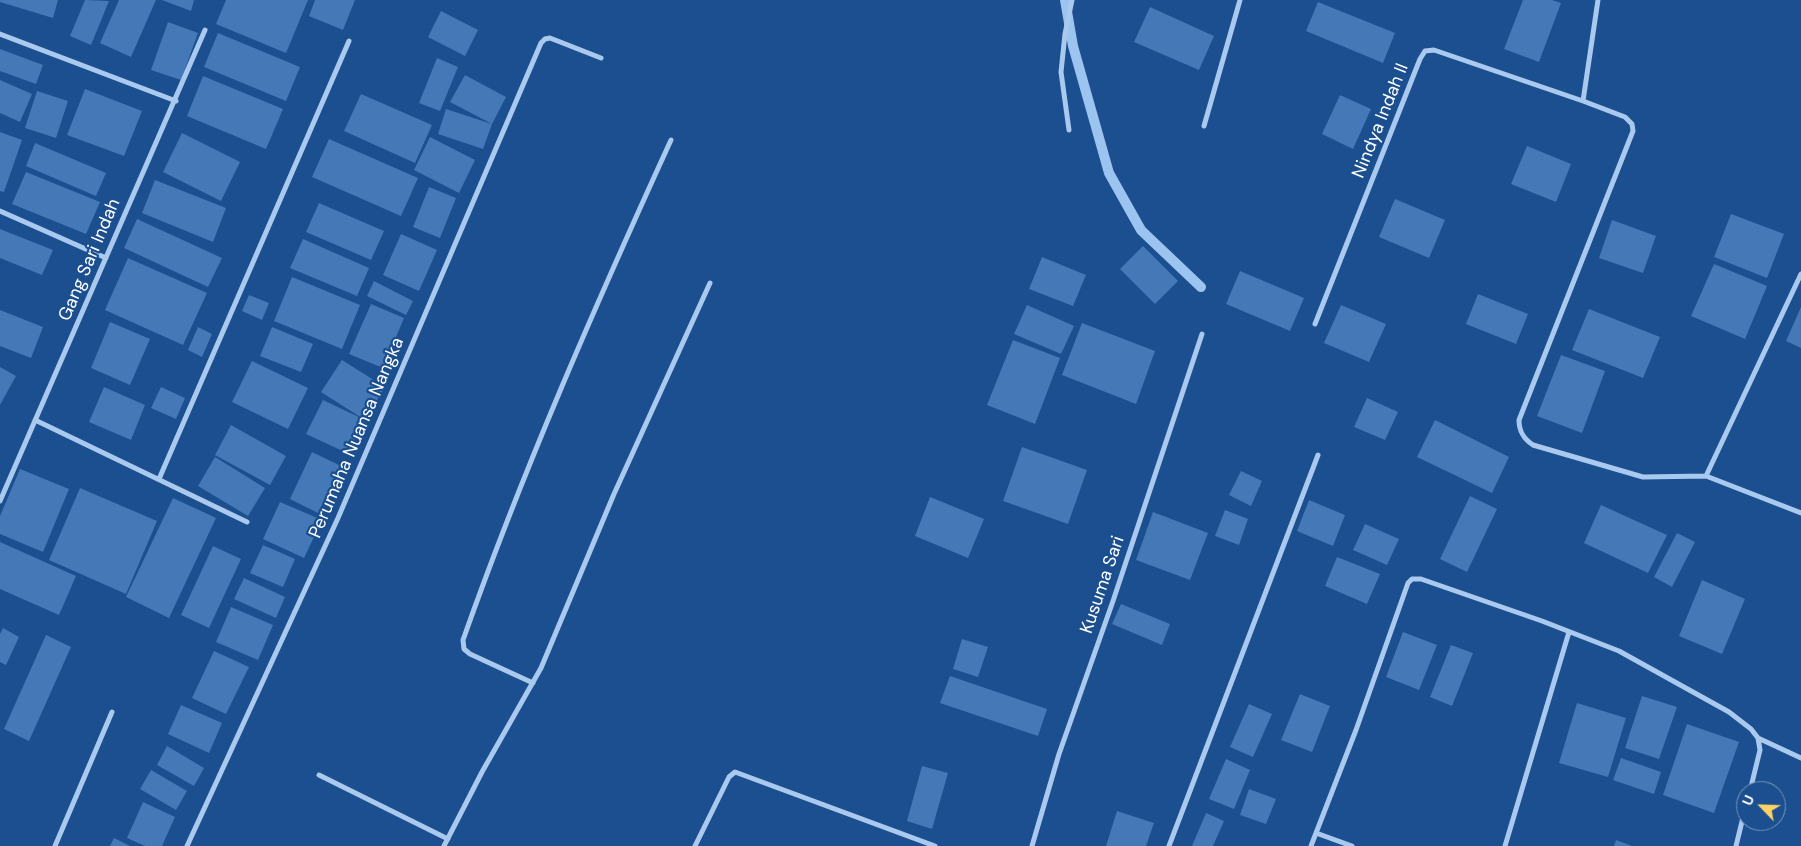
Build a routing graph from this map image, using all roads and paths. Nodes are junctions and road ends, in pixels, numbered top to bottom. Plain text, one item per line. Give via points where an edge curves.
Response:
1 (1072, 0) edge
2 (1240, 0) edge
3 (1598, 0) edge
4 (205, 30) dead end
5 (0, 34) edge
6 (349, 41) dead end
7 (601, 58) dead end
8 (176, 101) junction
9 (1583, 101) junction
10 (1204, 126) dead end
11 (1069, 130) dead end
12 (671, 140) dead end
13 (0, 211) edge
14 (106, 258) junction
15 (1801, 274) edge
16 (710, 283) dead end
17 (1315, 324) dead end
18 (1202, 334) dead end
19 (35, 420) junction
20 (1318, 455) dead end
21 (1706, 476) junction
22 (159, 479) junction
23 (0, 501) edge
24 (1801, 513) edge
25 (247, 522) dead end
26 (1569, 632) junction
27 (533, 683) junction
28 (112, 712) dead end
29 (1758, 738) junction
30 (1801, 758) edge
31 (319, 775) dead end
32 (1752, 781) edge
33 (1740, 831) edge
34 (1316, 833) junction
35 (448, 839) junction
36 (55, 846) edge
37 (187, 846) edge
38 (444, 846) edge
39 (696, 846) edge
40 (935, 846) edge
41 (1032, 846) edge
42 (1169, 846) edge
43 (1311, 846) edge
44 (1352, 846) edge
45 (1505, 846) edge
46 (1736, 846) edge

1 - 11 street via 1061,72
2 - 10 street
3 - 9 street
4 - 8 street, Gang Sari Indah
5 - 8 street
6 - 22 street
7 - 37 street, Perumaha Nuansa Nangka via 550,38 541,43 338,518
8 - 14 street, Gang Sari Indah
9 - 17 street, Nindya Indah II via 1434,50 1425,51
9 - 21 street, Nindya Indah II via 1625,117 1632,124 1633,132 1519,420 1521,433 1533,445 1643,477
12 - 27 street via 613,266 555,405 490,563 463,640 464,649 470,654
13 - 14 street
14 - 19 street, Gang Sari Indah
15 - 21 street
16 - 27 street
18 - 41 street, Kusuma Sari via 1058,754
19 - 22 street
19 - 23 street, Gang Sari Indah
20 - 42 street
21 - 24 street
22 - 25 street
26 - 29 street via 1619,651 1697,693 1729,712
26 - 34 street via 1412,578
26 - 45 street
27 - 35 street
28 - 36 street
29 - 30 street
29 - 32 street via 1760,750
31 - 35 street
33 - 46 street
34 - 43 street
34 - 44 street
35 - 38 street
39 - 40 street via 729,776 735,772

